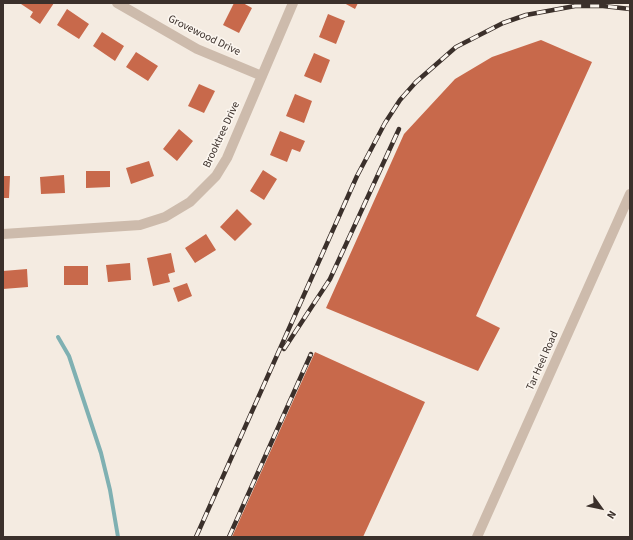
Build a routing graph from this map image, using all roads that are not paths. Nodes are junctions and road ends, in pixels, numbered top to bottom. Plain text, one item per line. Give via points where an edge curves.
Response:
1 (117, 3) edge
2 (293, 3) edge
3 (262, 76) junction
4 (630, 194) edge
5 (3, 234) edge
6 (477, 537) edge

1 - 3 street, Grovewood Drive via 197,48
2 - 3 street, Brooktree Drive
3 - 5 street, Brooktree Drive via 227,158 204,190 182,208 166,217 140,225
4 - 6 street, Tar Heel Road

